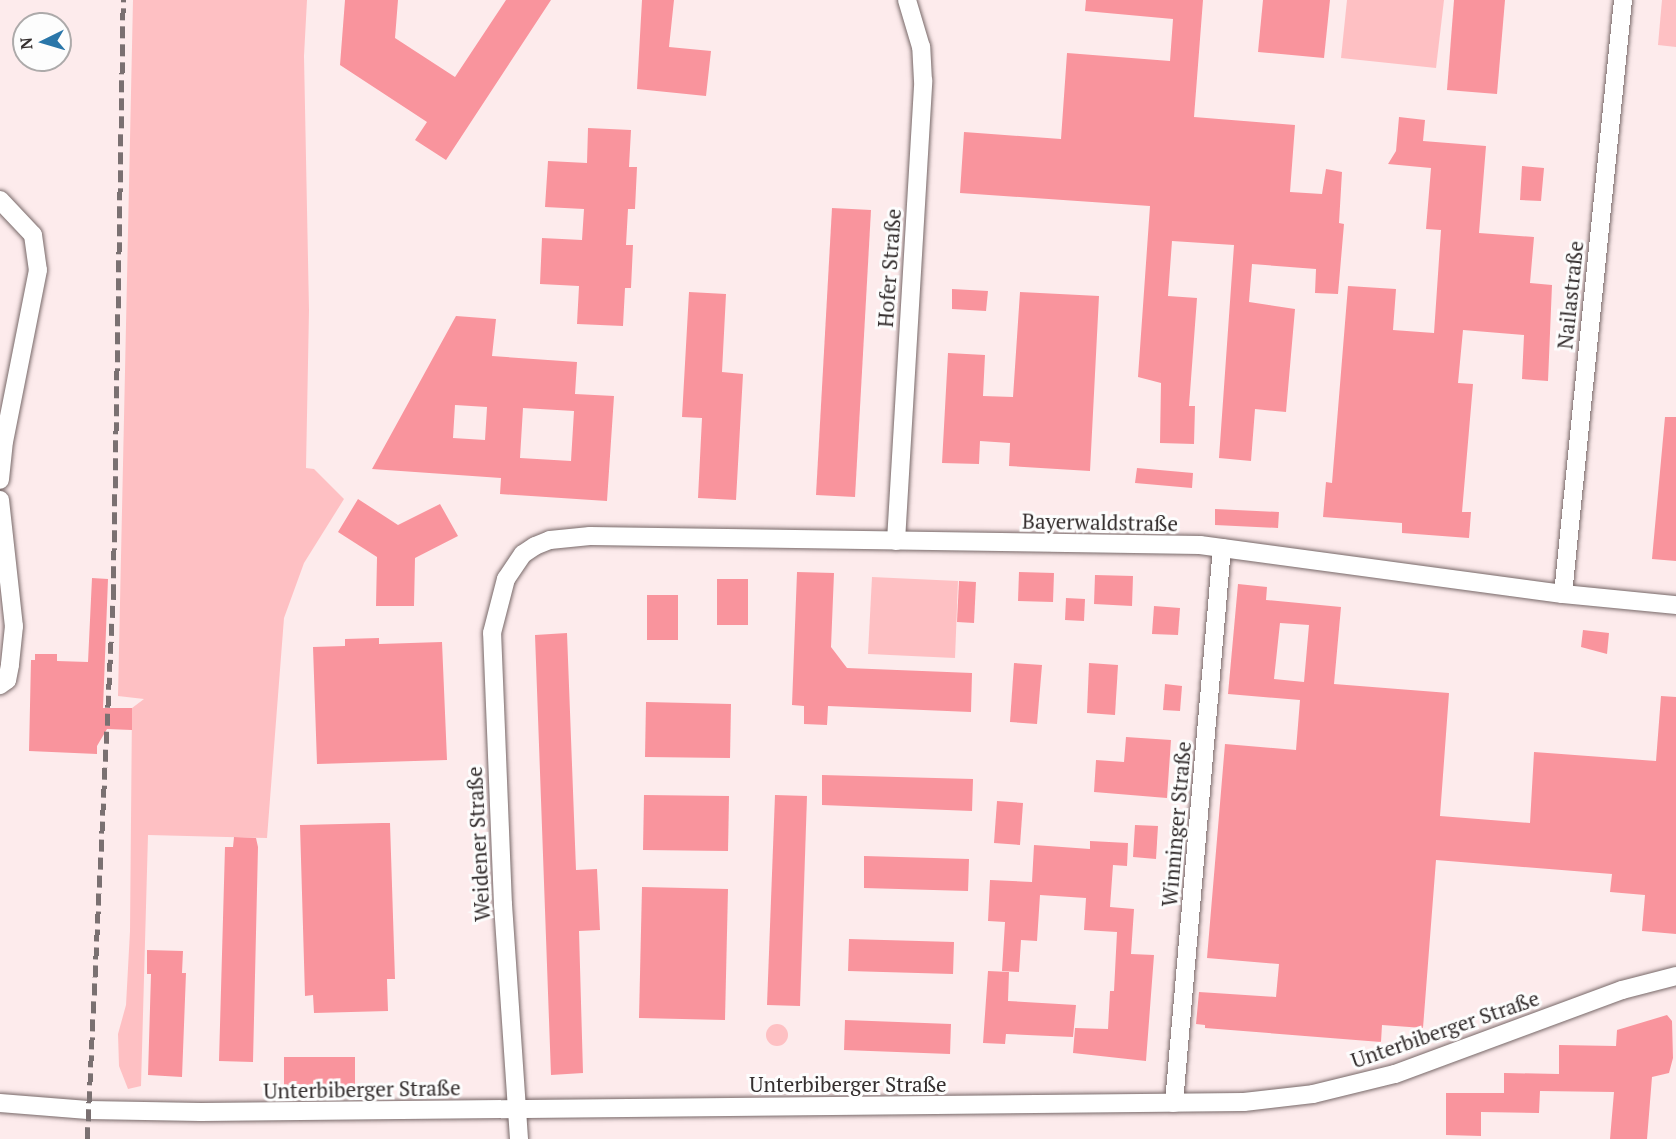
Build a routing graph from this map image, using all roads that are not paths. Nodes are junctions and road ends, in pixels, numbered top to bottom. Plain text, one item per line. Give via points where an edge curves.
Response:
1 (907, 0) edge
2 (1623, 0) edge
3 (0, 200) edge
4 (0, 480) edge
5 (0, 500) edge
6 (896, 541) junction
7 (1222, 548) junction
8 (523, 554) joint
9 (1563, 594) junction
10 (1676, 605) edge
11 (0, 685) edge
12 (1676, 976) edge
13 (0, 1103) edge
14 (1174, 1103) junction
15 (517, 1110) junction
16 (519, 1139) edge

1 - 6 street, Hofer Straße via 921,46 923,81
2 - 9 street, Nailastraße
3 - 4 street via 33,235 38,270 4,441
5 - 11 street via 14,626 7,680
6 - 7 street, Bayerwaldstraße
6 - 8 street, Bayerwaldstraße via 590,536 550,540
7 - 9 street, Bayerwaldstraße
7 - 14 street, Winninger Straße
8 - 15 street, Weidener Straße via 500,593 492,633 503,905
9 - 10 street, Bayerwaldstraße
12 - 14 street, Unterbiberger Straße via 1622,990 1395,1074 1354,1085 1244,1102
13 - 15 street, Unterbiberger Straße via 88,1110 201,1112
14 - 15 street, Unterbiberger Straße
15 - 16 street, Weidener Straße

